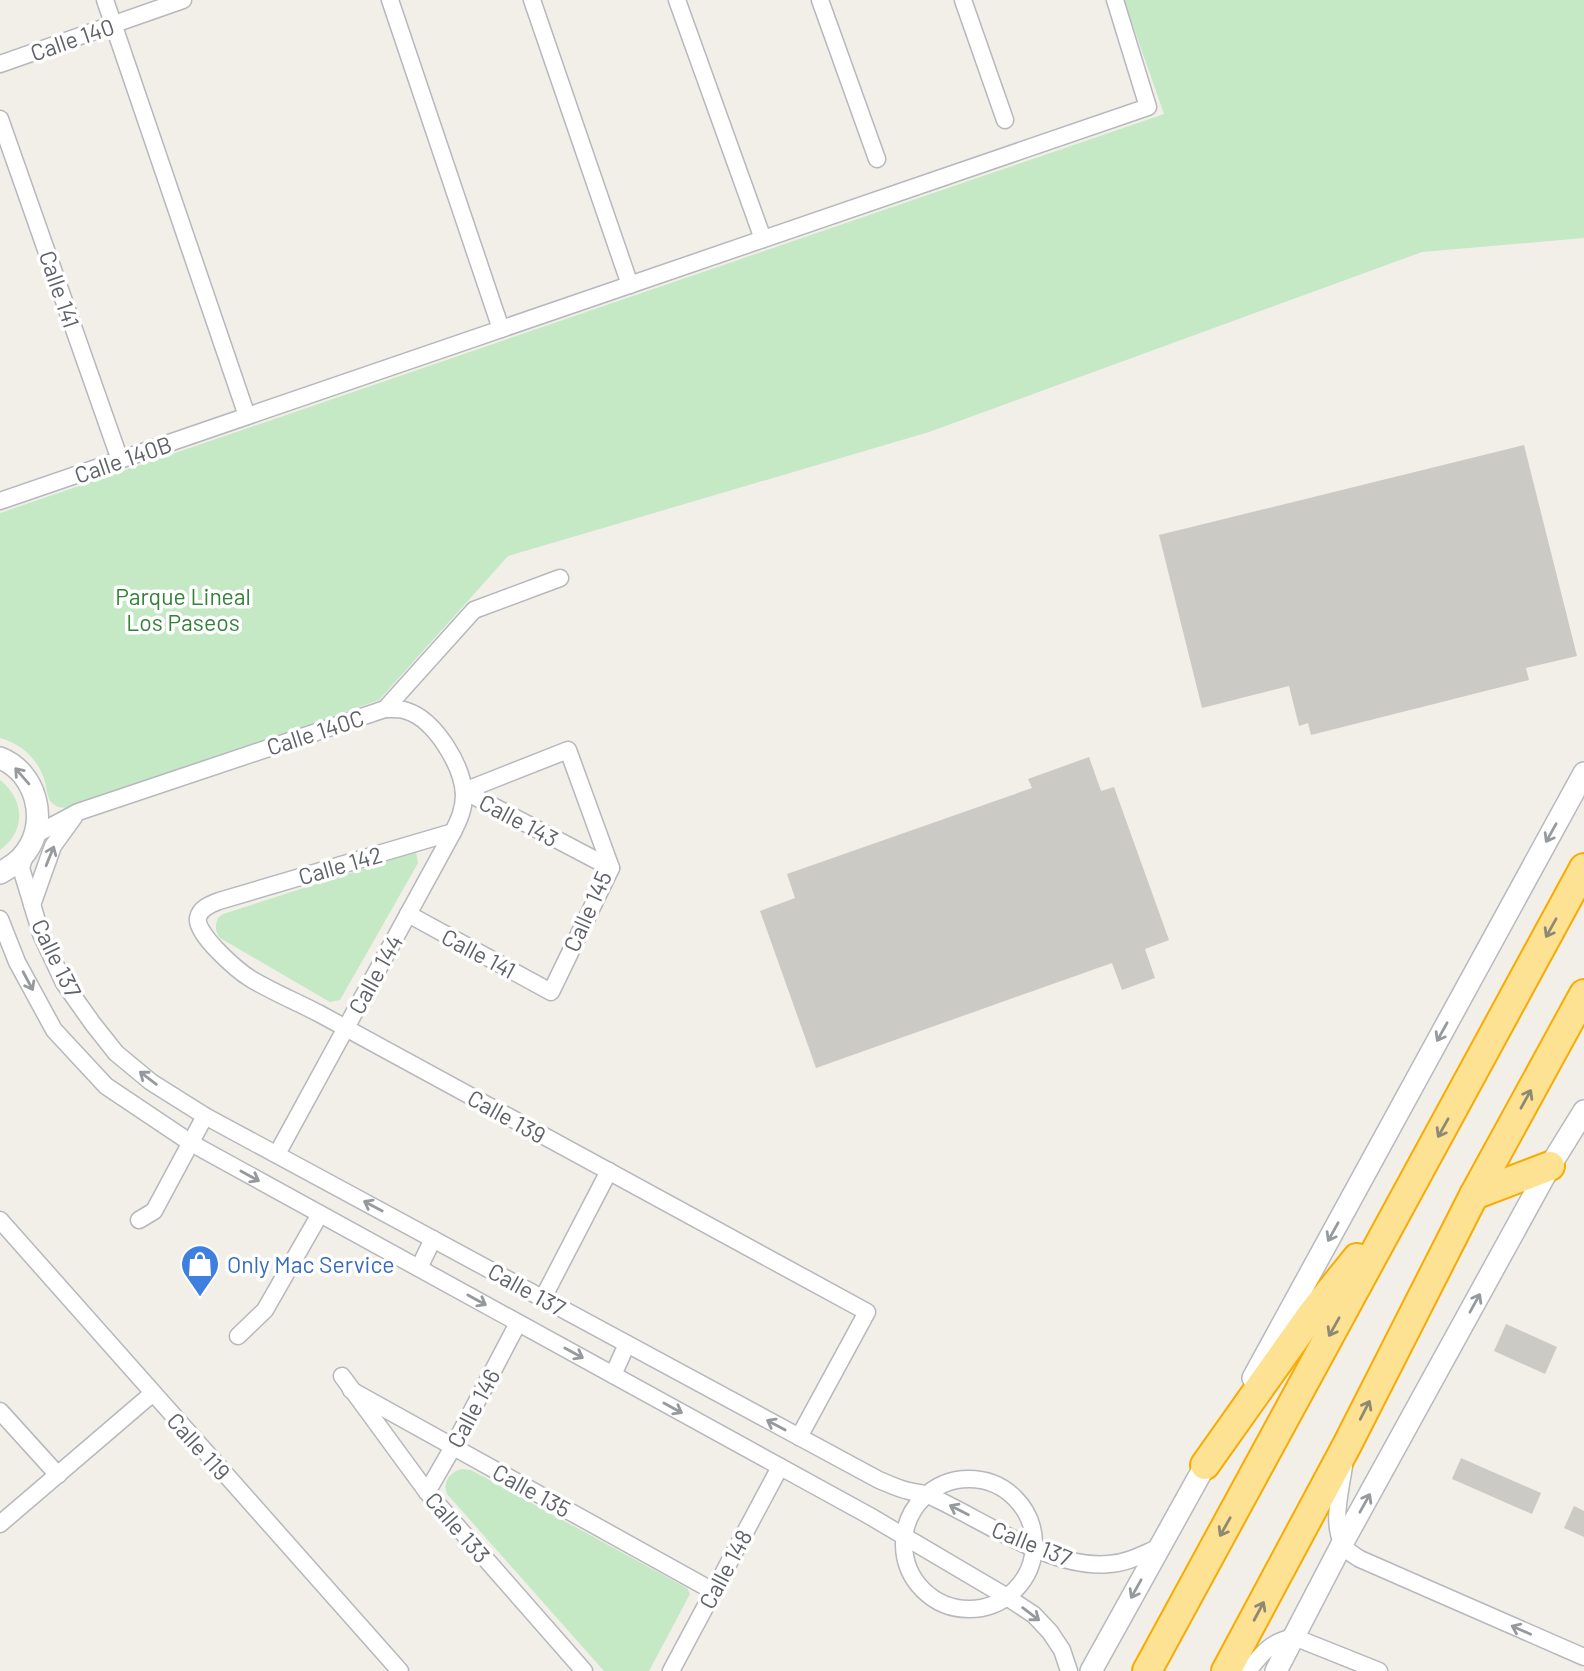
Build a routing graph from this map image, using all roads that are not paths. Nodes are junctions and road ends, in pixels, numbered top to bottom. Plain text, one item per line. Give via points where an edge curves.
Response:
1 (105, 0) edge
2 (183, 0) edge
3 (390, 0) edge
4 (532, 0) edge
5 (677, 0) edge
6 (820, 0) edge
7 (963, 0) edge
8 (1115, 0) edge
9 (113, 24) junction
10 (0, 64) edge
11 (0, 119) edge
12 (1004, 120) dead end
13 (877, 159) dead end
14 (763, 239) junction
15 (630, 285) junction
16 (501, 329) junction
17 (247, 416) junction
18 (120, 460) junction
19 (0, 501) edge
20 (560, 578) dead end
21 (385, 709) junction
22 (0, 758) edge
23 (1584, 773) edge
24 (464, 791) junction
25 (78, 812) junction
26 (453, 832) junction
27 (31, 844) junction
28 (611, 868) junction
29 (1584, 868) edge
30 (0, 873) edge
31 (228, 898) joint
32 (32, 905) junction
33 (408, 914) junction
34 (0, 919) edge
35 (551, 992) joint
36 (1584, 994) edge
37 (345, 1028) junction
38 (1584, 1111) edge
39 (205, 1116) junction
40 (191, 1143) junction
41 (277, 1154) junction
42 (1550, 1166) junction
43 (609, 1171) junction
44 (1474, 1195) junction
45 (1403, 1201) junction
46 (320, 1214) junction
47 (0, 1220) edge
48 (139, 1220) dead end
49 (433, 1239) junction
50 (419, 1268) junction
51 (543, 1298) junction
52 (518, 1323) junction
53 (238, 1336) dead end
54 (627, 1344) junction
55 (613, 1375) junction
56 (346, 1383) joint
57 (153, 1393) junction
58 (0, 1411) edge
59 (799, 1437) junction
60 (1347, 1445) junction
61 (453, 1447) junction
62 (1205, 1465) junction
63 (780, 1467) junction
64 (58, 1475) junction
65 (427, 1492) junction
66 (927, 1494) junction
67 (0, 1524) edge
68 (905, 1538) junction
69 (1342, 1544) junction
70 (1160, 1547) junction
71 (1034, 1548) junction
72 (713, 1591) junction
73 (1007, 1597) junction
74 (1294, 1637) junction
75 (1584, 1657) edge
76 (400, 1671) edge
77 (584, 1671) edge
78 (671, 1671) edge
79 (1069, 1671) edge
80 (1091, 1671) edge
81 (1147, 1671) edge
82 (1226, 1671) edge
83 (1248, 1671) edge
84 (1276, 1671) edge
85 (1379, 1671) edge

1 - 9 street
2 - 9 street, Calle 140
3 - 16 street
4 - 15 street
5 - 14 street
6 - 13 street
7 - 12 street
8 - 14 street, Calle 140B via 1149,107
9 - 10 street, Calle 140
9 - 17 street
11 - 18 street, Calle 141
14 - 15 street, Calle 140B
15 - 16 street, Calle 140B
16 - 17 street, Calle 140B
17 - 18 street, Calle 140B
18 - 19 street, Calle 140B
20 - 21 street, Calle 140C via 474,610
21 - 24 street, Calle 143 via 407,710 427,723 456,763
21 - 25 street, Calle 140C
27 -> 22 main road via 38,818 30,784
23 -> 62 main road
24 - 26 street, Calle 144 via 463,810
24 - 28 street, Calle 143
24 - 28 street, Calle 145 via 568,750
25 - 27 street, Calle 140C
32 -> 25 street via 53,846
26 - 31 street, Calle 142
26 - 33 street, Calle 144
27 - 30 main road via 14,865
27 - 32 street, Calle 137 via 21,868
28 - 35 street, Calle 145
29 -> 45 highway
31 - 37 street, Calle 139 via 209,905 198,918 210,942 248,977
39 -> 32 street, Calle 137 via 151,1082 117,1053 93,1024 64,983
33 - 35 street, Calle 141
33 - 37 street, Calle 144
34 -> 40 street, Calle 137 via 17,962 54,1030 106,1086
44 -> 36 highway
37 - 41 street, Calle 144
37 - 43 street, Calle 139
38 - 42 main road
39 - 40 street
39 - 41 street, Calle 137
40 -> 46 street, Calle 137
40 - 48 street via 154,1211
49 -> 41 street, Calle 137
42 - 44 highway
69 -> 42 main road
43 - 51 street
43 - 59 street, Calle 139 via 867,1312
60 -> 44 highway
45 - 62 highway via 1312,1314
45 -> 81 highway
46 - 50 street, Calle 137
46 - 53 street via 265,1310
47 - 57 street, Calle 119
49 - 50 street
49 - 51 street, Calle 137
50 -> 52 street, Calle 137
51 - 54 street, Calle 137
52 -> 55 street, Calle 137
52 - 61 street, Calle 146
54 - 55 street
59 -> 54 street, Calle 137
55 -> 63 street, Calle 137
56 - 61 street, Calle 135
56 - 65 street, Calle 133
57 - 64 street
57 - 76 street, Calle 119
58 - 64 street
59 - 66 street, Calle 137 via 879,1480
60 - 69 street via 1336,1520
82 -> 60 highway
61 - 65 street, Calle 146
61 - 72 street, Calle 135
62 - 70 main road
63 - 68 street, Calle 137
63 - 72 street, Calle 148
64 - 67 street
65 - 77 street, Calle 133
66 - 68 street via 908,1521
71 -> 66 street, Calle 137
66 - 71 street via 946,1483 967,1479 1007,1491 1023,1507 1032,1527
68 - 73 street, Calle 137
68 - 73 street via 906,1559 914,1578 946,1605 967,1609
69 - 74 main road
75 -> 69 street via 1360,1559
70 - 71 street, Calle 137 via 1131,1560 1101,1565 1070,1561
70 -> 80 main road
71 - 73 street via 1026,1576
72 - 78 street, Calle 148
73 -> 79 street, Calle 137 via 1041,1622 1057,1642
74 - 83 street via 1266,1649
74 - 84 main road
74 - 85 street

